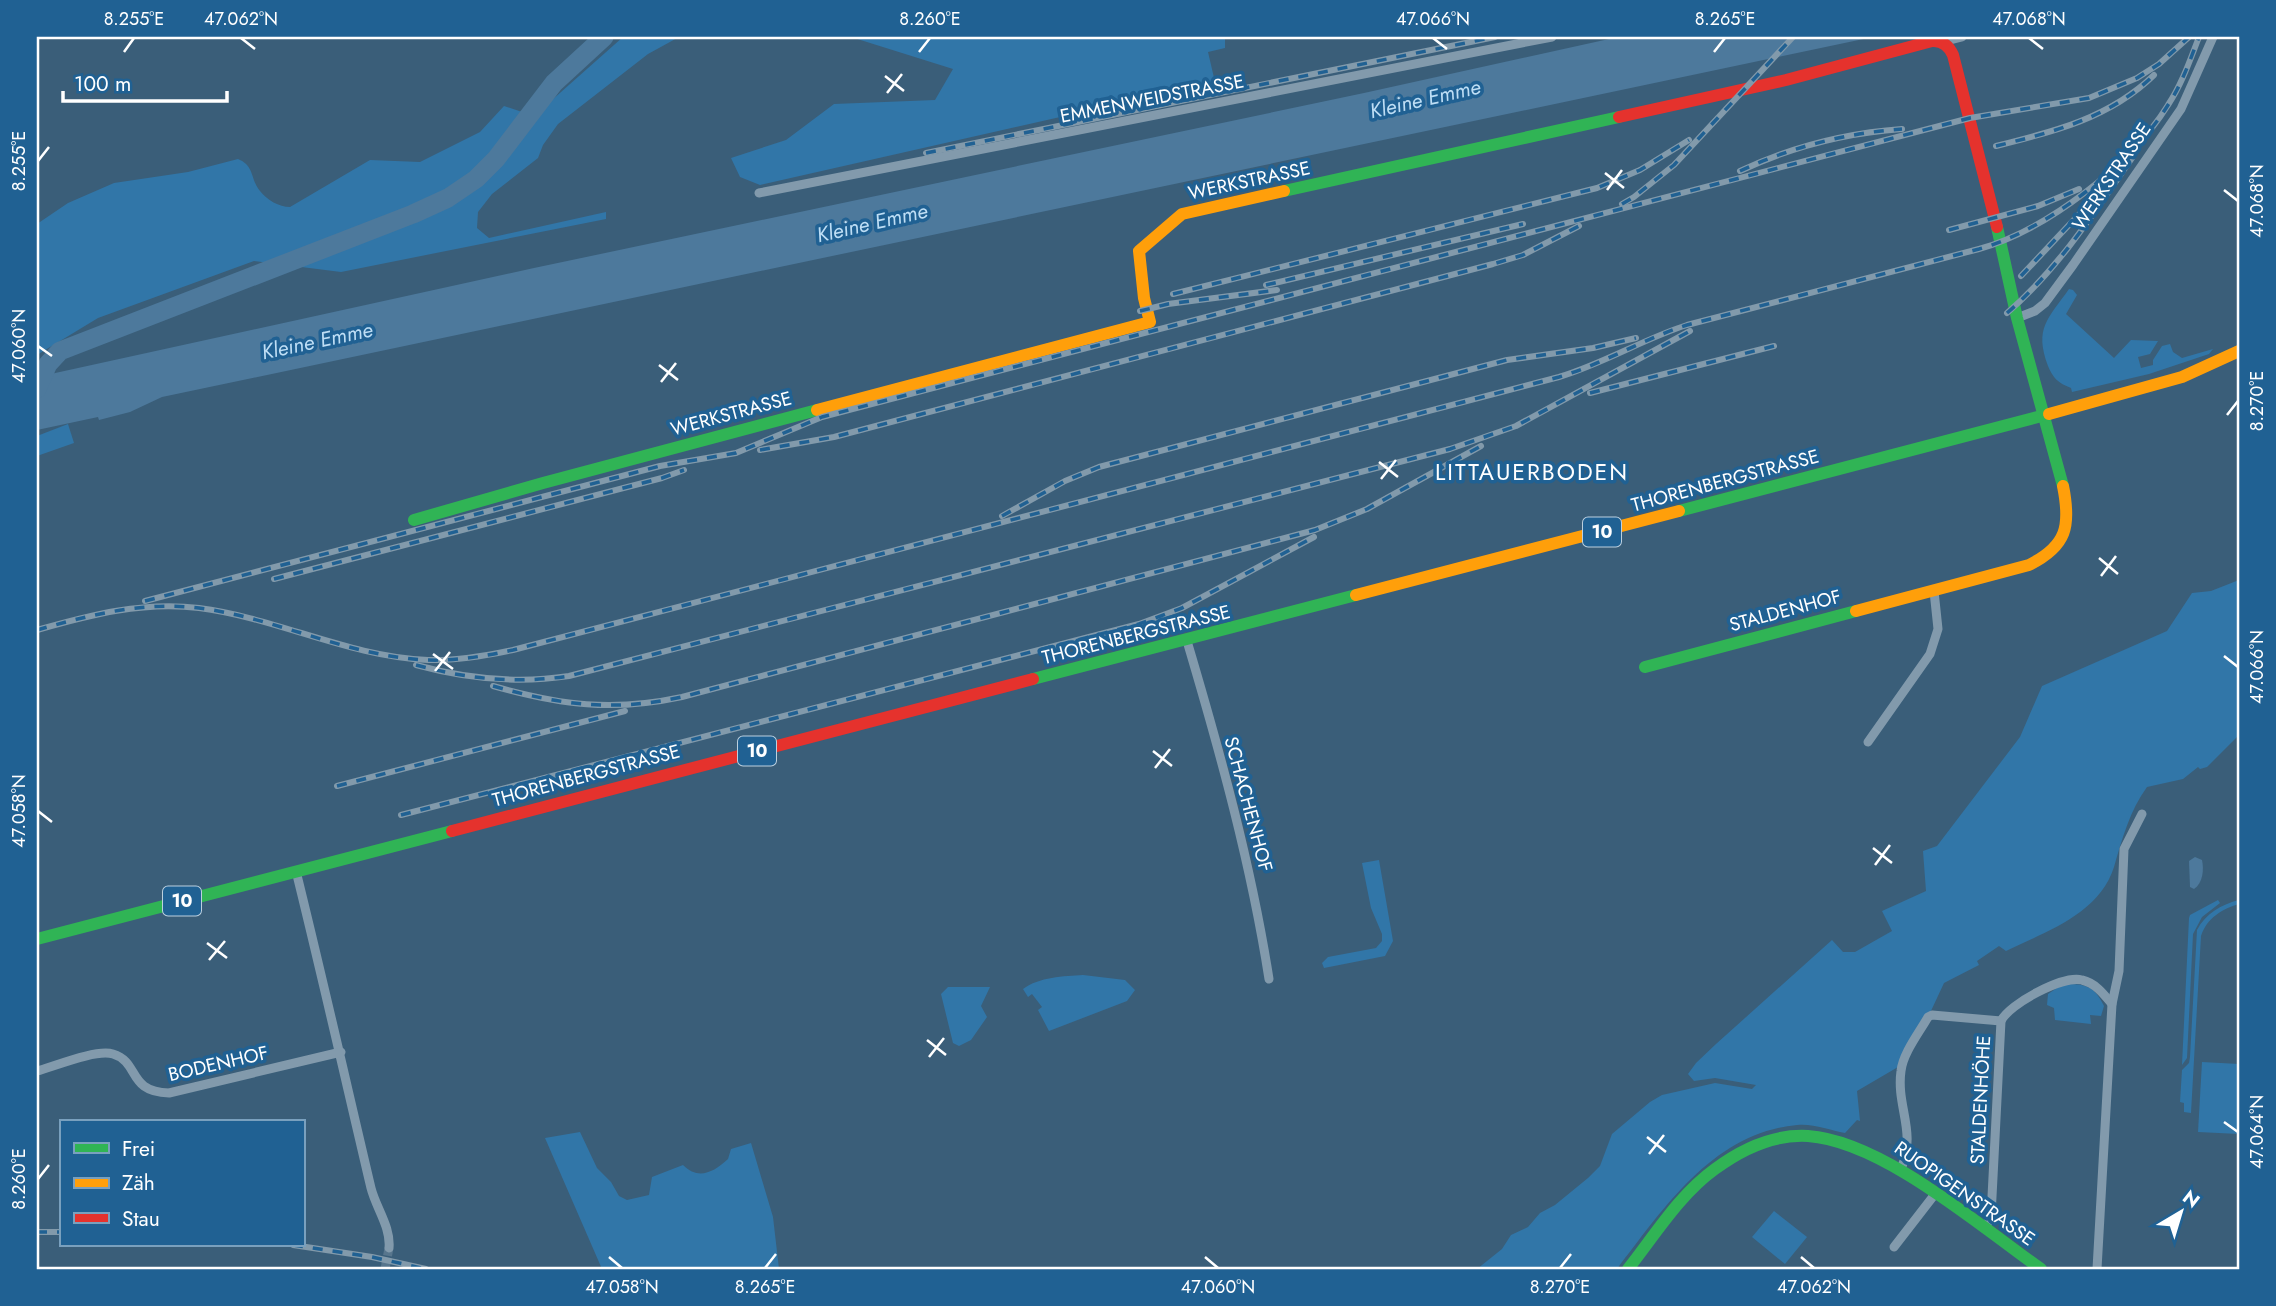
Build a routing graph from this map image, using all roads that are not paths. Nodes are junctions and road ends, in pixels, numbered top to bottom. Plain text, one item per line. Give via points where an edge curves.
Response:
1 (1552, 37) edge
2 (1962, 37) edge
3 (2213, 37) edge
4 (1945, 44) junction
5 (759, 193) dead end
6 (2017, 318) junction
7 (2239, 351) edge
8 (2044, 415) junction
9 (414, 520) dead end
10 (1934, 591) junction
11 (1186, 640) junction
12 (1645, 667) dead end
13 (1868, 742) dead end
14 (2142, 814) dead end
15 (296, 871) junction
16 (37, 939) edge
17 (1269, 979) dead end
18 (2112, 1004) junction
19 (2001, 1021) junction
20 (341, 1052) junction
21 (37, 1070) edge
22 (1901, 1169) junction
23 (1936, 1194) junction
24 (1985, 1229) junction
25 (1894, 1247) dead end
26 (388, 1248) tunnel mouth
27 (1628, 1269) edge
28 (2041, 1269) edge
29 (2097, 1269) edge

1 - 5 street, EMMENWEIDSTRASSE
2 - 4 street, WERKSTRASSE
3 - 6 street, WERKSTRASSE via 2181,108 2067,274 2045,303
4 - 6 street via 1953,55 1970,118
4 - 9 street, WERKSTRASSE via 1932,41 1786,79 1182,214 1139,251 1150,322
6 - 8 street
7 - 8 street, THORENBERGSTRASSE / 10 via 2162,384
8 - 10 street, STALDENHOF via 2068,508 2060,542 2029,565
8 - 11 street, THORENBERGSTRASSE / 10
10 - 12 street, STALDENHOF
10 - 13 street via 1938,629 1930,654
11 - 15 street, THORENBERGSTRASSE / 10
11 - 17 street, SCHACHENHOF via 1232,801 1258,908
14 - 18 street via 2124,849 2119,971
15 - 16 street, THORENBERGSTRASSE / 10
15 - 20 street
18 - 19 street, STALDENHÖHE via 2091,984 2071,979 2010,1007
18 - 29 street
19 - 22 street via 1928,1017 1901,1071 1900,1090 1909,1131
19 - 24 street, STALDENHÖHE via 1991,1216
20 - 21 street, BODENHOF via 169,1093 147,1089 127,1064 109,1053
20 - 26 street via 372,1192 390,1238
22 - 23 street, RUOPIGENSTRASSE
22 - 27 street, RUOPIGENSTRASSE via 1850,1144 1826,1138 1796,1137 1749,1147 1704,1177
23 - 24 street, RUOPIGENSTRASSE
23 - 25 street
24 - 28 street, RUOPIGENSTRASSE

